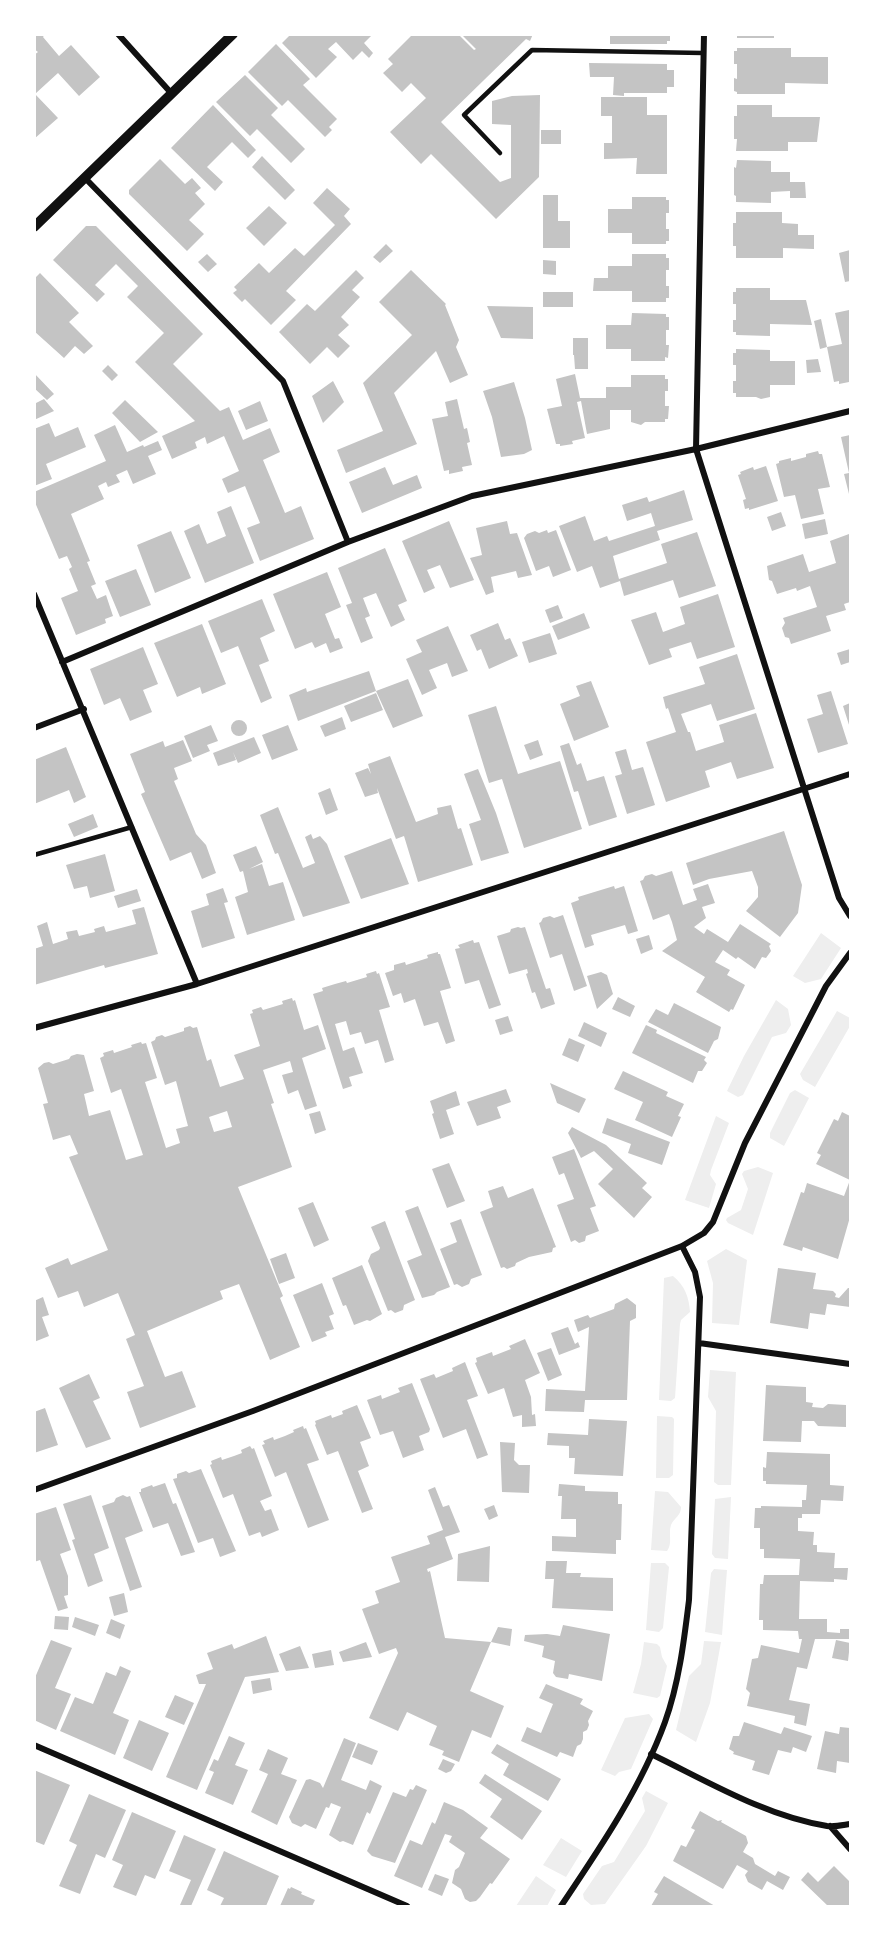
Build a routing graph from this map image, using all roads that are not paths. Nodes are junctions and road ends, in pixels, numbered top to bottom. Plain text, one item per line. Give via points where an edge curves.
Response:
1 (117, 34) edge
2 (233, 34) edge
3 (704, 34) edge
4 (703, 54) junction
5 (172, 94) junction
6 (500, 153) dead end
7 (85, 178) junction
8 (34, 227) edge
9 (850, 411) edge
10 (696, 449) junction
11 (348, 542) junction
12 (34, 594) edge
13 (62, 662) junction
14 (84, 710) junction
15 (34, 728) edge
16 (850, 774) edge
17 (806, 789) junction
18 (132, 827) junction
19 (34, 855) edge
20 (850, 916) edge
21 (850, 953) edge
22 (197, 984) junction
23 (34, 1028) edge
24 (682, 1246) junction
25 (699, 1343) junction
26 (850, 1364) edge
27 (34, 1490) edge
28 (34, 1745) edge
29 (651, 1754) junction
30 (850, 1824) edge
31 (830, 1826) junction
32 (850, 1849) edge
33 (407, 1906) edge
34 (561, 1906) edge

1 - 5 street
2 - 5 street
3 - 4 street
4 - 6 lane via 532,50 464,115
4 - 10 street
5 - 7 street
7 - 8 street
7 - 11 street via 283,381
9 - 10 street
10 - 11 street via 472,496
10 - 17 street
11 - 13 street
12 - 13 street
13 - 14 street
14 - 15 street
14 - 18 street
16 - 17 street
17 - 20 street via 839,898
17 - 22 street
18 - 19 lane
18 - 22 street
21 - 24 street via 826,987 745,1143 712,1222 704,1233
22 - 23 street
24 - 25 street via 700,1297
24 - 27 street via 253,1412
25 - 26 street
25 - 29 street via 689,1600 676,1685
28 - 33 street
29 - 31 street via 752,1803
29 - 34 street via 635,1789
30 - 31 street
31 - 32 street

